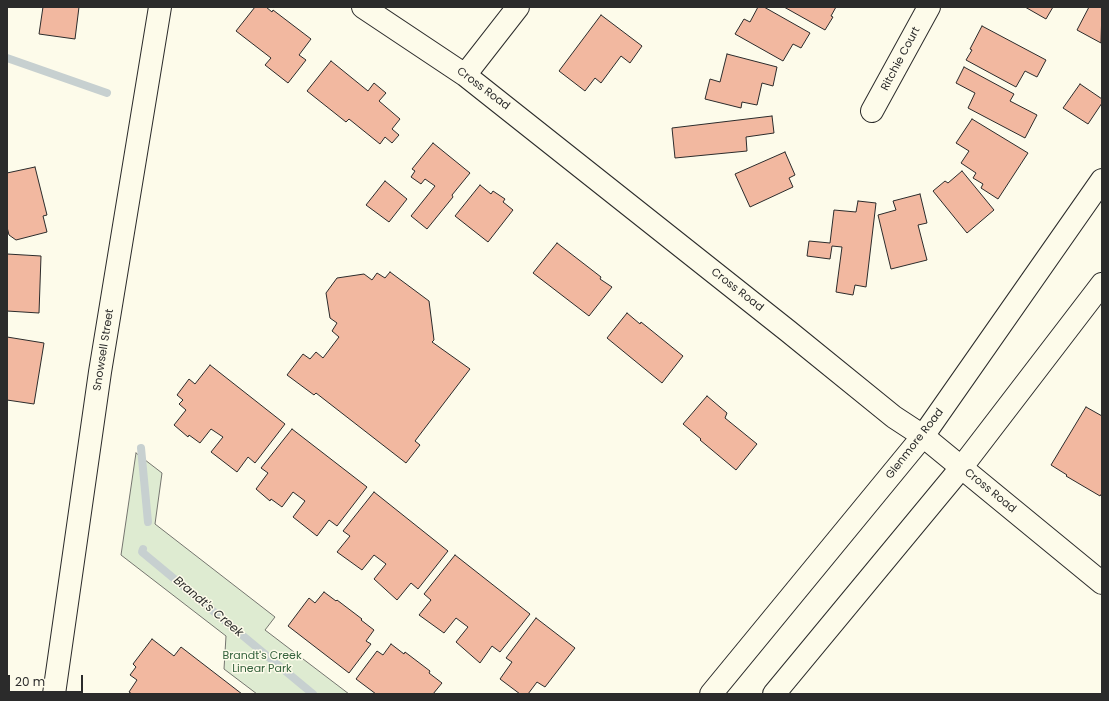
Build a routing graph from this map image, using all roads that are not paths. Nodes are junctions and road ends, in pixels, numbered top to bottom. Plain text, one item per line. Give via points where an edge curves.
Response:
1 (160, 7) edge
2 (364, 7) edge
3 (518, 7) edge
4 (929, 7) edge
5 (465, 75) junction
6 (872, 111) dead end
7 (1102, 180) edge
8 (1102, 284) edge
9 (923, 436) junction
10 (961, 468) junction
11 (1102, 583) edge
12 (54, 694) edge
13 (711, 694) edge
14 (774, 694) edge

1 - 12 street, Snowsell Street via 100,372
2 - 5 street, Cross Road
3 - 5 street
4 - 6 street, Ritchie Court
5 - 9 street, Cross Road via 894,417
7 - 9 street, Glenmore Road
8 - 10 street
9 - 10 street, Cross Road
9 - 13 street, Glenmore Road
10 - 11 street, Cross Road
10 - 14 street

